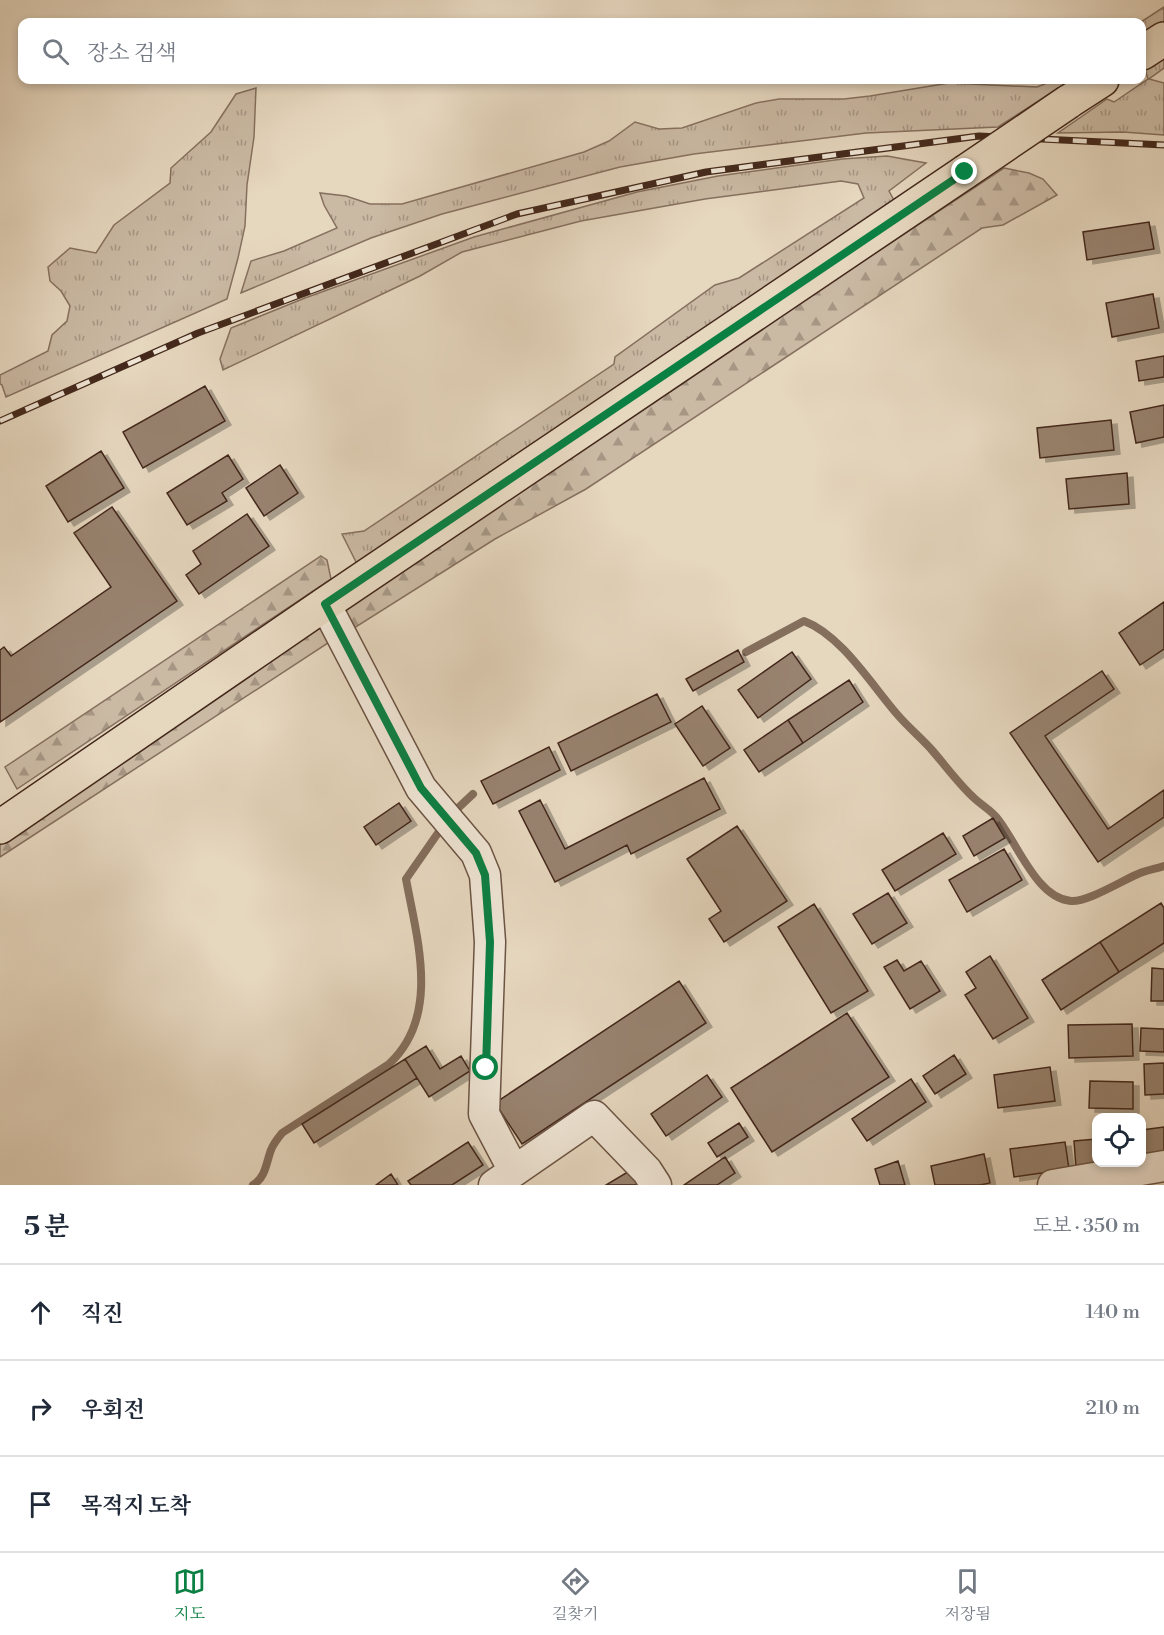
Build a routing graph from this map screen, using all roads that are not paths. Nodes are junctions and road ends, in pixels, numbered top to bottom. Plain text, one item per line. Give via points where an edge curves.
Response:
1 (1164, 39) edge
2 (1146, 50) edge
3 (1095, 84) edge
4 (325, 604) junction
5 (0, 827) edge
6 (1164, 1166) edge
7 (504, 1178) edge
8 (656, 1185) edge
9 (1053, 1185) edge

1 - 2 main road
3 - 4 main road, bridge
4 - 5 main road
4 - 7 street via 421,788 476,853 485,875 490,942 484,1114
6 - 9 street
7 - 8 street via 594,1116

